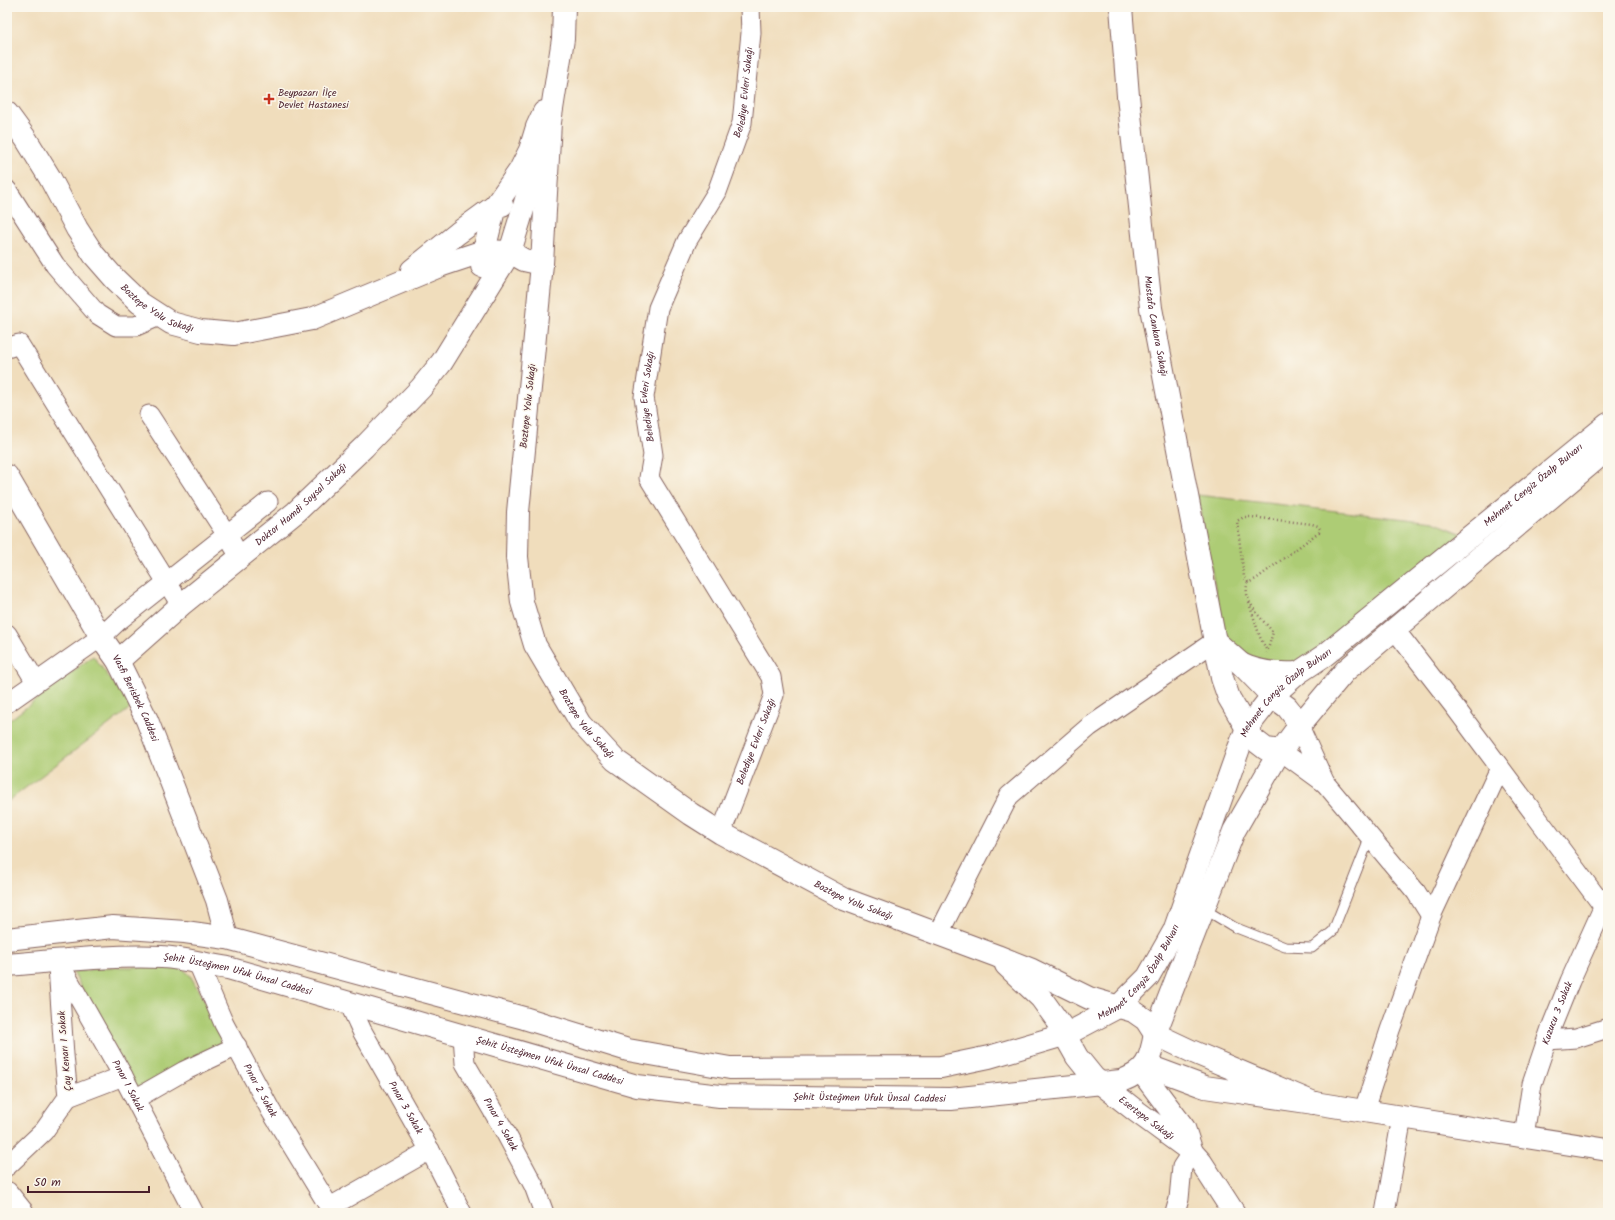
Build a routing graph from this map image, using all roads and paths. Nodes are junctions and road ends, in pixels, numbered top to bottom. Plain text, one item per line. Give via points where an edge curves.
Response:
1 (564, 7) edge
2 (750, 7) edge
3 (1121, 7) edge
4 (557, 82) junction
5 (7, 113) edge
6 (550, 122) junction
7 (7, 190) edge
8 (495, 206) junction
9 (524, 208) junction
10 (484, 251) junction
11 (510, 252) junction
12 (542, 264) junction
13 (394, 286) junction
14 (159, 316) junction
15 (464, 329) junction
16 (7, 348) edge
17 (149, 415) dead end
18 (1608, 424) edge
19 (1608, 449) edge
20 (7, 476) edge
21 (268, 502) dead end
22 (227, 535) junction
23 (240, 557) junction
24 (1248, 582) junction
25 (167, 583) junction
26 (1248, 600) junction
27 (181, 605) junction
28 (1395, 630) junction
29 (7, 634) edge
30 (101, 637) junction
31 (1215, 641) junction
32 (118, 660) junction
33 (1266, 662) junction
34 (1241, 664) junction
35 (1298, 673) junction
36 (36, 682) junction
37 (1272, 696) junction
38 (7, 703) edge
39 (1299, 726) junction
40 (1248, 728) junction
41 (1281, 751) junction
42 (1500, 768) junction
43 (1325, 783) junction
44 (721, 832) junction
45 (1370, 837) junction
46 (1606, 901) edge
47 (1204, 909) junction
48 (1431, 916) junction
49 (185, 932) junction
50 (938, 935) junction
51 (222, 937) junction
52 (7, 939) edge
53 (997, 956) junction
54 (58, 961) junction
55 (198, 963) junction
56 (7, 965) edge
57 (349, 1003) junction
58 (1118, 1007) junction
59 (1608, 1028) edge
60 (1067, 1034) junction
61 (1155, 1034) junction
62 (463, 1036) junction
63 (1547, 1040) junction
64 (237, 1046) junction
65 (1144, 1068) junction
66 (123, 1076) junction
67 (1101, 1083) junction
68 (68, 1097) junction
69 (135, 1099) junction
70 (1314, 1102) junction
71 (1364, 1110) junction
72 (1402, 1117) junction
73 (1524, 1136) junction
74 (430, 1150) junction
75 (1608, 1150) edge
76 (1192, 1152) junction
77 (7, 1166) edge
78 (7, 1193) edge
79 (330, 1211) edge
80 (23, 1213) edge
81 (194, 1213) edge
82 (462, 1213) edge
83 (544, 1213) edge
84 (1176, 1213) edge
85 (1234, 1213) edge
86 (1385, 1213) edge

1 - 4 street
2 - 44 street, Belediye Evleri Sokağı via 752,33 742,123 717,192 687,241 658,308 644,397 653,455 649,478 772,677 774,695
3 - 31 street, Mustafa Cankara Sokağı via 1151,308
4 - 6 street
4 - 8 street via 530,150 520,170
5 - 14 street, Boztepe Yolu Sokağı via 50,178 76,229 94,255 140,303
6 - 9 street
6 - 12 street
7 - 14 street via 55,265 97,314 116,326 136,326
8 - 9 street via 512,204
8 - 10 street
8 - 13 street
9 - 11 street
9 - 12 street via 535,227
10 - 11 street
10 - 13 street, Boztepe Yolu Sokağı via 442,265
10 - 15 street via 481,276
11 - 12 street via 524,260
11 - 15 street
12 - 44 street, Boztepe Yolu Sokağı via 518,512 517,558 522,602 535,645 581,723 615,760
13 - 14 street, Boztepe Yolu Sokağı via 312,319 234,334 201,331 171,323
15 - 23 street, Doktor Hamdi Soysal Sokağı via 442,362 394,417 317,493
16 - 25 street via 19,344
17 - 22 street
18 - 35 street, Mehmet Cengiz Özalp Bulvarı via 1325,655
19 - 28 street, Mehmet Cengiz Özalp Bulvarı
20 - 30 street, Vasfi Berisbek Caddesi
21 - 22 street
22 - 23 street
22 - 25 street
23 - 27 street, Doktor Hamdi Soysal Sokağı
24 - 24 path via 1256,579 1319,532 1318,526 1251,517 1244,517 1238,521 1244,577
24 - 26 path via 1245,589
25 - 27 street
25 - 30 street
26 - 33 path
26 - 33 path via 1273,632
27 - 32 street, Doktor Hamdi Soysal Sokağı
28 - 39 street, Mehmet Cengiz Özalp Bulvarı via 1345,671
28 - 42 street
29 - 36 street
30 - 32 street, Vasfi Berisbek Caddesi
30 - 36 street
31 - 34 street
31 - 40 street, Mustafa Cankara Sokağı via 1222,678 1229,698
31 - 50 street via 1089,727 1009,796
32 - 51 street, Vasfi Berisbek Caddesi via 150,728 218,900
33 - 34 street via 1250,669
33 - 35 street via 1279,674
34 - 37 street
35 - 37 street, Mehmet Cengiz Özalp Bulvarı
36 - 38 street
37 - 39 street via 1287,707
37 - 40 street, Mehmet Cengiz Özalp Bulvarı
39 - 41 street, Mehmet Cengiz Özalp Bulvarı
39 - 43 street
40 - 41 street via 1257,744 1266,749
40 - 58 street, Mehmet Cengiz Özalp Bulvarı via 1174,931 1148,977
41 - 43 street
41 - 47 street, Mehmet Cengiz Özalp Bulvarı via 1234,831
42 - 46 street
42 - 48 street
43 - 45 street
44 - 50 street, Boztepe Yolu Sokağı via 844,899
45 - 47 lane via 1334,931 1312,948 1285,947 1234,927
45 - 48 street via 1416,892
46 - 63 street, Kuzucu 3 Sokak
47 - 61 street, Mehmet Cengiz Özalp Bulvarı
48 - 71 street
49 - 51 street
49 - 52 street via 113,927
49 - 55 street
50 - 53 street, Boztepe Yolu Sokağı
51 - 55 street, Vasfi Berisbek Caddesi
51 - 60 street via 524,1018 628,1050 730,1068 941,1067 989,1057
53 - 58 street, Boztepe Yolu Sokağı via 1089,998
53 - 60 street via 1041,998
54 - 55 street, Şehit Üsteğmen Ufuk Ünsal Caddesi via 110,957 164,957
54 - 56 street, Şehit Üsteğmen Ufuk Ünsal Caddesi
54 - 66 street, Pınar 1 Sokak
54 - 68 street, Çay Kenarı 1 Sokak
55 - 57 street, Şehit Üsteğmen Ufuk Ünsal Caddesi via 228,968
55 - 64 street, Pınar 2 Sokak via 213,1001
57 - 62 street, Şehit Üsteğmen Ufuk Ünsal Caddesi
57 - 74 street, Pınar 3 Sokak via 362,1031
58 - 60 street, Mehmet Cengiz Özalp Bulvarı
58 - 61 street via 1140,1015
59 - 63 street via 1576,1038
60 - 67 street via 1068,1041 1082,1065
61 - 65 street, Mehmet Cengiz Özalp Bulvarı via 1150,1056
61 - 70 street
62 - 67 street, Şehit Üsteğmen Ufuk Ünsal Caddesi via 637,1086 720,1096 951,1099
62 - 83 street, Pınar 4 Sokak via 465,1063 534,1186
63 - 73 street, Kuzucu 3 Sokak via 1532,1084
64 - 69 street via 184,1071
64 - 79 street, Pınar 2 Sokak via 271,1111
65 - 67 street via 1134,1076 1121,1081
65 - 70 street via 1204,1087
65 - 76 street, Esertepe Sokağı via 1184,1128
66 - 68 street
66 - 69 street, Pınar 1 Sokak
67 - 76 street, Esertepe Sokağı
68 - 77 street, Çay Kenarı 1 Sokak via 44,1131
69 - 81 street, Pınar 1 Sokak
70 - 71 street
71 - 72 street
72 - 73 street
72 - 86 street
73 - 75 street
74 - 79 street
74 - 82 street, Pınar 3 Sokak
76 - 84 street via 1182,1166
76 - 85 street, Esertepe Sokağı
78 - 80 street

